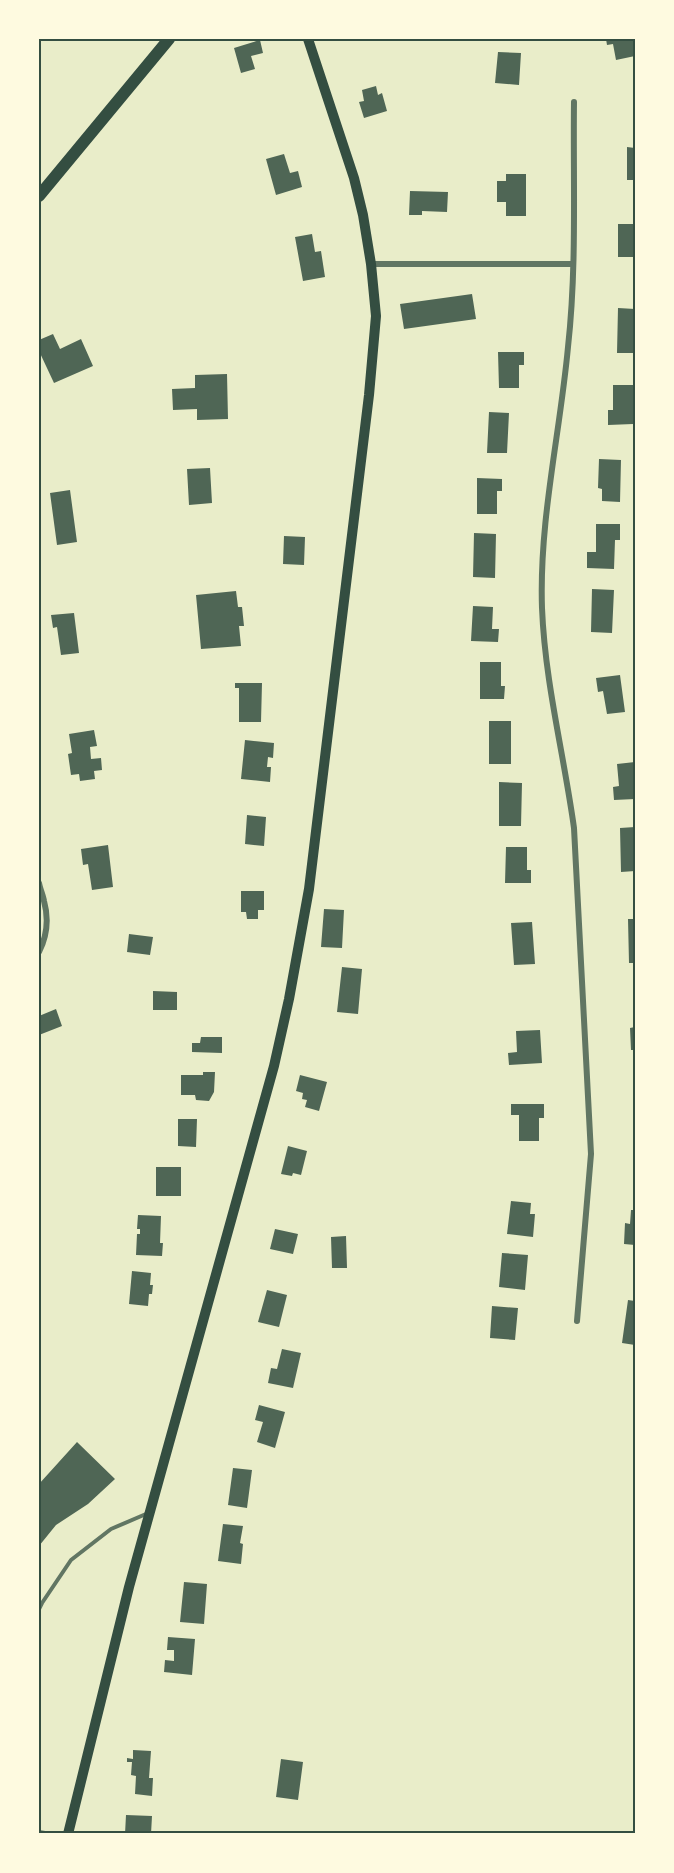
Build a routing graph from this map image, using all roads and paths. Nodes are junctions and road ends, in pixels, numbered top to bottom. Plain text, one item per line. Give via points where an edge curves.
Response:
1 (169, 39) edge
2 (308, 39) edge
3 (574, 102) dead end
4 (39, 195) edge
5 (371, 264) junction
6 (572, 264) junction
7 (39, 883) edge
8 (39, 952) edge
9 (577, 1321) dead end
10 (150, 1513) junction
11 (39, 1609) edge
12 (39, 1832) edge
13 (51, 1834) edge
14 (68, 1834) edge

1 - 4 main road
2 - 5 main road via 354,178
3 - 6 street
5 - 6 street
5 - 10 main road via 376,316 369,395 302,931 271,1078
6 - 9 street via 568,356 546,511 542,608 545,656 574,828 591,1154
7 - 8 street via 47,927
10 - 11 lane via 111,1529 71,1560
10 - 14 main road
12 - 13 lane

